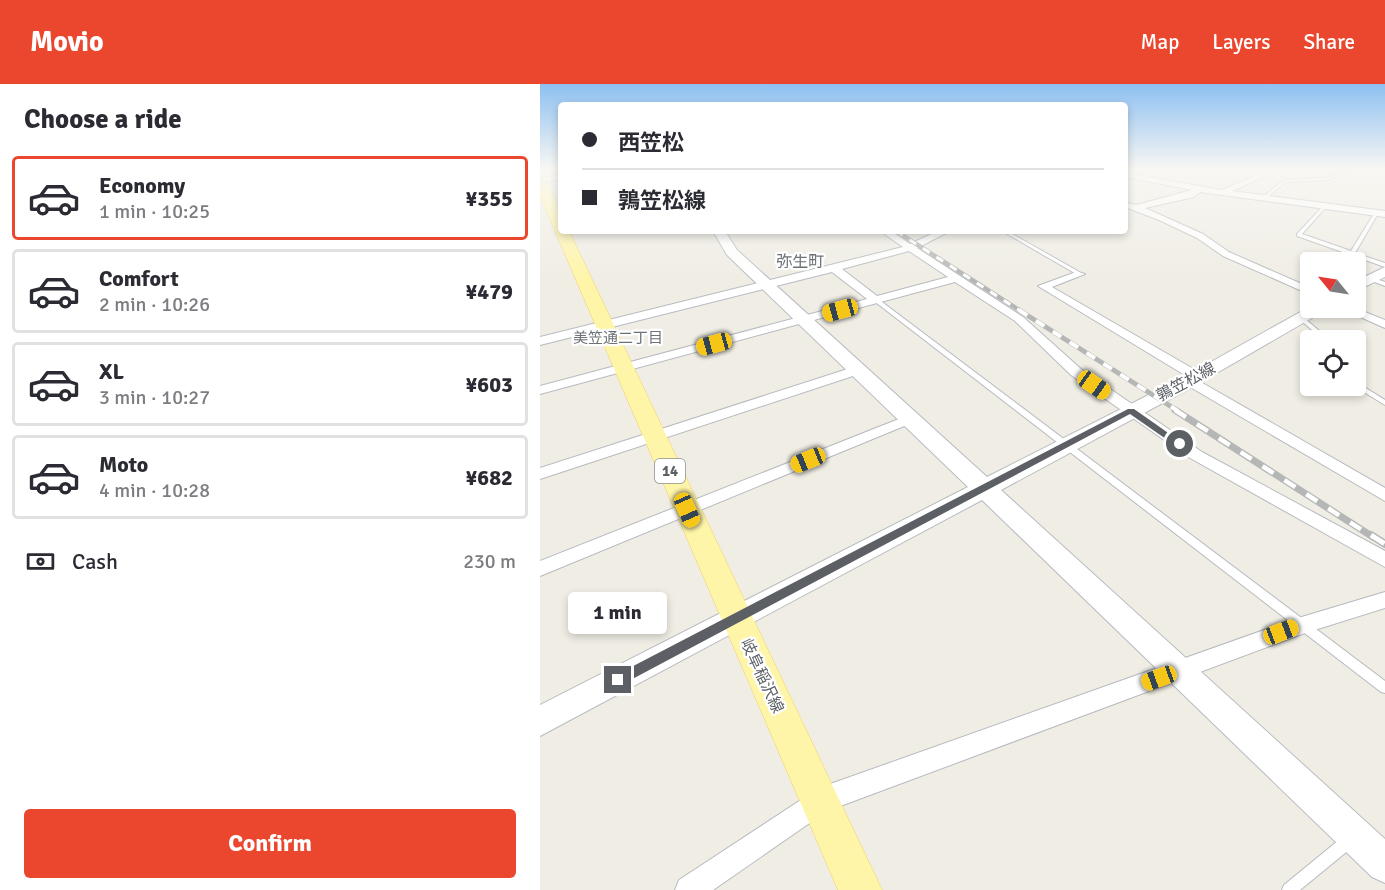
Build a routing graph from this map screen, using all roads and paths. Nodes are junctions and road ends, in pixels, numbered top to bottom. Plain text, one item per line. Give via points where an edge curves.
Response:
1 (551, 206) edge
2 (1129, 206) edge
3 (1146, 206) edge
4 (1324, 206) joint
5 (1136, 208) junction
6 (1381, 214) edge
7 (558, 223) edge
8 (563, 234) edge
9 (721, 234) edge
10 (890, 234) edge
11 (939, 234) edge
12 (1009, 234) edge
13 (911, 248) junction
14 (1349, 252) edge
15 (1353, 252) edge
16 (1366, 258) edge
17 (1385, 265) edge
18 (834, 268) junction
19 (1385, 272) edge
20 (1080, 274) joint
21 (956, 278) junction
22 (1378, 282) edge
23 (766, 284) junction
24 (1300, 287) edge
25 (876, 300) junction
26 (1366, 316) edge
27 (1301, 318) joint
28 (804, 320) junction
29 (604, 324) junction
30 (1385, 324) edge
31 (1315, 330) edge
32 (540, 340) edge
33 (623, 368) junction
34 (856, 370) junction
35 (1194, 379) junction
36 (540, 390) edge
37 (1366, 391) edge
38 (1385, 403) edge
39 (1131, 411) junction
40 (909, 419) junction
41 (654, 436) junction
42 (1065, 445) junction
43 (540, 474) edge
44 (986, 488) junction
45 (1385, 495) edge
46 (687, 510) junction
47 (1385, 561) edge
48 (540, 569) edge
49 (1385, 600) edge
50 (735, 618) junction
51 (1302, 625) junction
52 (1180, 670) junction
53 (1385, 688) edge
54 (540, 721) edge
55 (819, 801) junction
56 (1355, 836) junction
57 (1385, 864) edge
58 (689, 890) edge
59 (860, 890) edge
60 (1289, 890) edge

1 - 7 main road, 岐阜稲沢線 / 14
2 - 5 street
3 - 5 street
4 - 6 street
4 - 14 lane via 1299,235
5 - 24 street
6 - 15 lane
8 - 29 main road, 岐阜稲沢線 / 14
9 - 23 street via 732,252
10 - 13 street
11 - 13 street
12 - 20 lane
13 - 18 street
13 - 21 street
16 - 17 lane
18 - 23 street
18 - 25 street
19 - 22 street
20 - 35 street via 1043,286
21 - 25 street
21 - 39 street via 1019,319 1076,372
23 - 28 street
23 - 29 street
25 - 28 street
25 - 42 lane
26 - 30 street
27 - 31 lane
27 - 35 street, 鶉笠松線
28 - 33 street
28 - 34 street
29 - 32 street
29 - 33 main road, 岐阜稲沢線 / 14
33 - 36 street
33 - 41 main road, 岐阜稲沢線 / 14
34 - 40 street
34 - 41 street
35 - 39 street, 鶉笠松線
35 - 45 street
37 - 38 lane
39 - 42 street, 鶉笠松線
39 - 47 street via 1236,479
40 - 44 street
40 - 46 street
41 - 43 street
41 - 46 main road, 岐阜稲沢線 / 14
42 - 44 street, 鶉笠松線
42 - 51 lane
44 - 50 street, 鶉笠松線
44 - 52 street
46 - 48 street
46 - 50 main road, 岐阜稲沢線 / 14
49 - 51 street
50 - 54 street, 鶉笠松線
50 - 55 main road, 岐阜稲沢線 / 14
51 - 52 street
51 - 53 lane
52 - 55 street
52 - 56 street
55 - 58 street
55 - 59 main road, 岐阜稲沢線 / 14
56 - 57 street
56 - 60 lane

